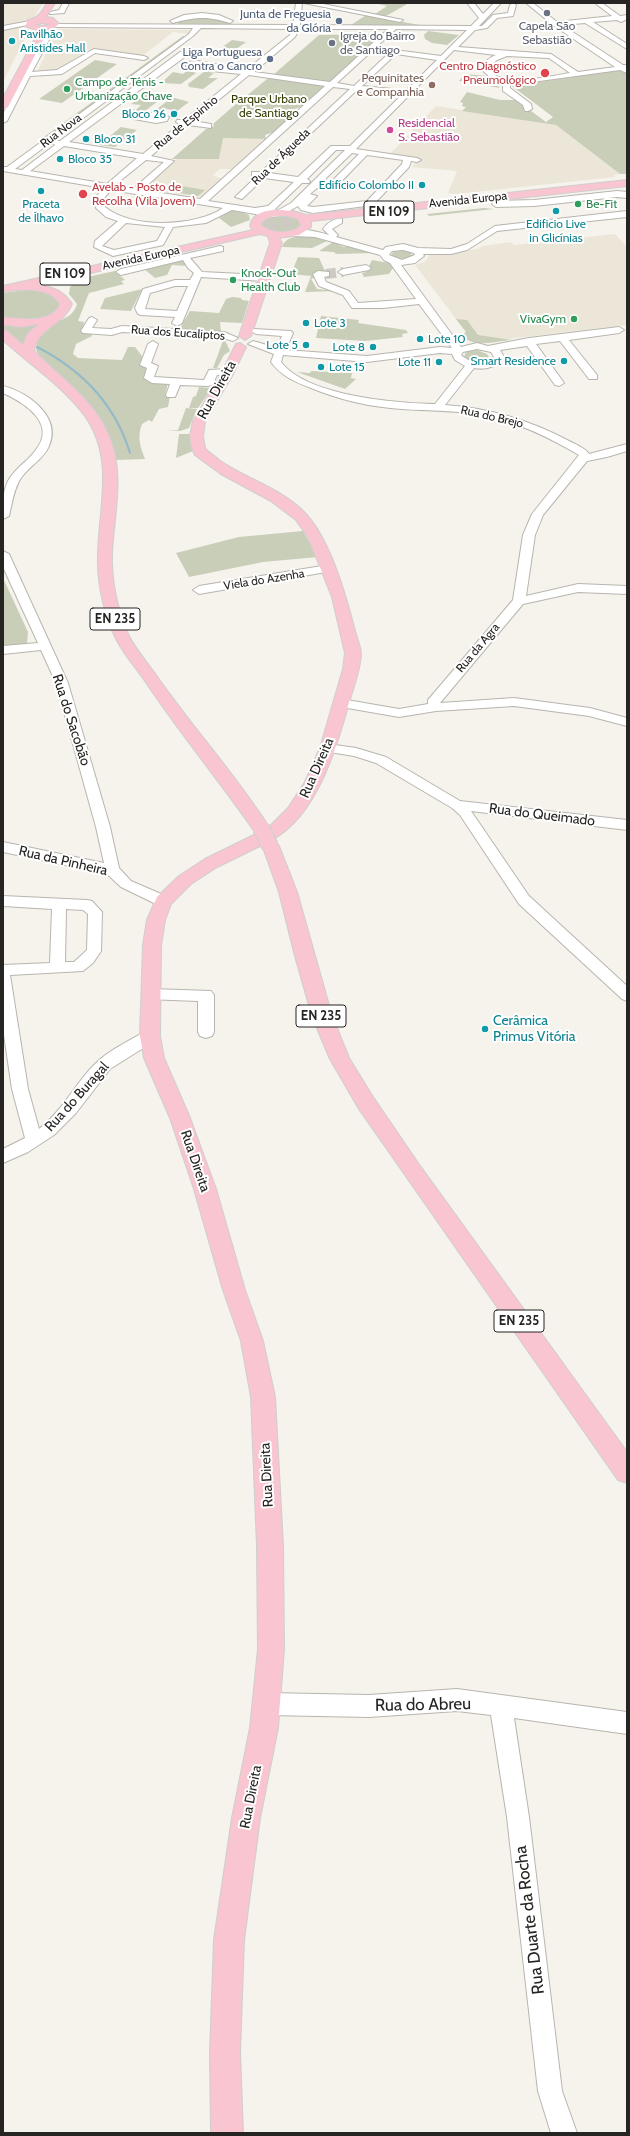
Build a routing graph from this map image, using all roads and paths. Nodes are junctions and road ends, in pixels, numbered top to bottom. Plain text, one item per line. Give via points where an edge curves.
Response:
1 (51, 3) edge
2 (57, 3) edge
3 (66, 3) edge
4 (299, 3) edge
5 (307, 3) edge
6 (498, 3) edge
7 (598, 3) edge
8 (513, 4) junction
9 (530, 4) edge
10 (197, 5) dead end
11 (480, 6) edge
12 (196, 15) junction
13 (627, 17) edge
14 (482, 18) junction
15 (617, 18) junction
16 (586, 21) junction
17 (51, 22) junction
18 (555, 24) junction
19 (627, 24) edge
20 (431, 26) dead end
21 (35, 27) junction
22 (169, 27) junction
23 (198, 27) junction
24 (234, 27) junction
25 (296, 27) junction
26 (3, 28) edge
27 (395, 28) junction
28 (483, 28) junction
29 (470, 30) junction
30 (178, 33) dead end
31 (195, 35) junction
32 (452, 48) junction
33 (627, 48) edge
34 (189, 49) dead end
35 (463, 49) junction
36 (153, 51) dead end
37 (486, 52) junction
38 (508, 54) junction
39 (144, 58) junction
40 (442, 58) junction
41 (494, 58) junction
42 (157, 60) junction
43 (172, 62) junction
44 (133, 66) dead end
45 (625, 69) edge
46 (248, 73) junction
47 (29, 74) junction
48 (577, 75) junction
49 (110, 83) dead end
50 (507, 83) junction
51 (123, 85) junction
52 (333, 85) junction
53 (358, 88) junction
54 (3, 94) edge
55 (405, 95) junction
56 (3, 107) edge
57 (92, 108) junction
58 (528, 109) dead end
59 (108, 110) junction
60 (3, 121) edge
61 (186, 123) junction
62 (208, 126) dead end
63 (275, 136) junction
64 (38, 140) dead end
65 (298, 140) junction
66 (47, 141) junction
67 (63, 144) junction
68 (351, 149) junction
69 (366, 152) junction
70 (145, 156) junction
71 (407, 159) junction
72 (417, 160) dead end
73 (6, 169) edge
74 (236, 171) junction
75 (24, 172) junction
76 (262, 175) junction
77 (299, 180) junction
78 (144, 183) junction
79 (627, 183) edge
80 (318, 185) junction
81 (109, 186) junction
82 (627, 186) edge
83 (137, 190) junction
84 (148, 192) junction
85 (543, 193) junction
86 (627, 196) edge
87 (239, 197) dead end
88 (203, 201) junction
89 (496, 204) junction
90 (231, 206) junction
91 (274, 211) junction
92 (295, 211) junction
93 (627, 214) edge
94 (123, 221) junction
95 (308, 221) junction
96 (339, 221) junction
97 (255, 223) junction
98 (170, 225) junction
99 (293, 233) junction
100 (334, 235) junction
101 (272, 237) junction
102 (393, 248) junction
103 (220, 249) dead end
104 (384, 253) junction
105 (418, 254) junction
106 (185, 257) junction
107 (393, 261) junction
108 (408, 262) junction
109 (122, 267) junction
110 (366, 268) dead end
111 (343, 272) tunnel mouth
112 (326, 274) dead end
113 (77, 276) junction
114 (197, 276) junction
115 (263, 278) junction
116 (65, 282) junction
117 (34, 283) junction
118 (4, 285) edge
119 (62, 297) junction
120 (427, 304) junction
121 (89, 309) dead end
122 (181, 314) junction
123 (53, 319) junction
124 (3, 321) edge
125 (113, 322) dead end
126 (122, 329) junction
127 (619, 330) dead end
128 (256, 331) dead end
129 (173, 332) junction
130 (3, 334) edge
131 (562, 337) junction
132 (243, 341) junction
133 (451, 341) junction
134 (529, 341) junction
135 (3, 343) edge
136 (153, 344) dead end
137 (470, 346) junction
138 (490, 348) junction
139 (440, 350) junction
140 (458, 351) junction
141 (279, 352) junction
142 (38, 363) junction
143 (472, 365) junction
144 (228, 372) junction
145 (593, 376) dead end
146 (59, 382) junction
147 (176, 382) junction
148 (559, 383) dead end
149 (3, 389) edge
150 (171, 395) dead end
151 (438, 407) junction
152 (627, 447) edge
153 (584, 458) junction
154 (19, 474) junction
155 (3, 477) edge
156 (3, 516) edge
157 (3, 554) edge
158 (328, 569) junction
159 (199, 590) dead end
160 (627, 590) edge
161 (519, 601) junction
162 (44, 646) junction
163 (3, 650) edge
164 (341, 703) junction
165 (436, 707) junction
166 (627, 722) edge
167 (328, 748) junction
168 (457, 805) junction
169 (627, 824) edge
170 (3, 847) edge
171 (112, 870) junction
172 (3, 901) edge
173 (164, 901) junction
174 (59, 904) junction
175 (57, 968) junction
176 (3, 970) edge
177 (3, 976) edge
178 (151, 995) junction
179 (627, 995) edge
180 (206, 1032) dead end
181 (150, 1036) junction
182 (34, 1141) junction
183 (3, 1156) edge
184 (627, 1472) edge
185 (267, 1704) junction
186 (500, 1706) junction
187 (627, 1723) edge
188 (227, 2133) edge
189 (564, 2133) edge

1 - 21 main road
2 - 17 main road
3 - 17 street via 62,12
4 - 25 street
5 - 20 street
6 - 8 street
6 - 11 street
7 - 15 street
8 - 9 street
8 - 28 street via 511,15 495,16
9 - 18 street
10 - 12 street
11 - 14 street
11 - 14 street
12 - 22 street via 171,22
12 - 24 street via 225,18 232,22
13 - 15 street
14 - 29 street
15 - 16 street
15 - 19 street
16 - 18 street
16 - 33 street
17 - 21 main road
17 - 21 main road
17 - 22 street
18 - 45 street
21 - 26 street
21 - 47 street via 46,38
21 - 54 main road via 36,33
21 - 56 main road
22 - 23 street
23 - 24 street
23 - 31 street, Rua Nova
24 - 25 street
25 - 27 street
25 - 46 street, Rua de Espinho via 293,36
27 - 29 street
27 - 52 street via 376,49
28 - 29 street
28 - 35 street
29 - 32 street
30 - 31 street
31 - 42 street, Rua Nova
32 - 35 street
32 - 40 street
34 - 43 street, Rua Nova
35 - 37 street
36 - 39 street
37 - 38 street
37 - 41 street
38 - 41 street
38 - 48 street via 551,56
39 - 44 street
39 - 47 street via 90,52 59,72
40 - 53 street, Rua de Águeda via 392,51
40 - 55 street
41 - 50 street via 488,63 486,70 498,80
42 - 43 street
42 - 51 street, Rua Nova
43 - 46 street via 198,63
43 - 59 street, Rua Nova
45 - 48 street
46 - 52 street
46 - 61 street, Rua de Espinho
47 - 60 street
48 - 50 street
49 - 51 street
50 - 58 street via 506,89 527,104
51 - 57 street, Rua Nova
52 - 53 street
52 - 63 street
53 - 55 street
53 - 65 street, Rua de Águeda
55 - 68 street
57 - 59 street
57 - 66 street, Rua Nova
59 - 61 street via 165,117 164,119
59 - 67 street, Rua Nova
61 - 62 street
61 - 70 street, Rua de Espinho
63 - 65 street
63 - 74 street
64 - 66 street
65 - 76 street, Rua de Águeda
66 - 67 street
66 - 73 street, Rua Nova
67 - 70 street
67 - 75 street, Rua Nova
68 - 69 street
68 - 77 street via 341,146 334,148
68 - 80 street
69 - 71 street
69 - 80 street via 333,185
70 - 78 street via 170,161
70 - 81 street, Rua de Espinho
71 - 72 street
71 - 80 street via 406,165 370,203 313,210 304,208 302,206
73 - 75 street
74 - 76 street
74 - 88 street via 223,171 220,174 229,177
75 - 81 street
76 - 77 street
76 - 87 street, Rua de Águeda
77 - 80 street
77 - 91 street
78 - 83 street
78 - 84 street via 153,186
79 - 85 main road, Avenida Europa / EN 109
80 - 92 street
81 - 83 street
81 - 94 street via 101,193 100,204 106,214
82 - 85 main road, Avenida Europa / EN 109
83 - 84 street
84 - 88 street
85 - 89 main road
85 - 95 main road, Avenida Europa / EN 109
86 - 89 street via 617,194 534,203
88 - 90 street
89 - 96 main road
90 - 97 street via 241,207 258,216
90 - 98 street via 205,220
91 - 92 main road
91 - 97 main road
92 - 95 main road
93 - 105 street via 495,229 488,231 469,247
94 - 98 street via 153,226
94 - 98 street via 98,244 98,247 114,253 160,243
95 - 96 main road
95 - 99 main road
95 - 100 street
96 - 100 street via 327,229
97 - 101 main road via 258,229
97 - 109 main road, Avenida Europa / EN 109
97 - 117 main road, Avenida Europa / EN 109 via 92,265
99 - 101 main road
99 - 104 street via 315,234
100 - 102 street
101 - 113 main road
101 - 115 main road, Rua Direita
102 - 104 street
102 - 105 street via 409,248
103 - 106 street
104 - 107 street via 385,258
105 - 108 street via 416,260
106 - 109 street
106 - 114 street
107 - 108 street
107 - 120 street
108 - 120 street via 406,266
109 - 113 main road
109 - 118 main road, Avenida Europa / EN 109
110 - 111 street
112 - 120 street via 318,274 322,284 347,292 352,296 355,306
113 - 116 main road
114 - 115 street
114 - 122 street
114 - 122 street via 146,291 140,308 141,312
115 - 132 main road, Rua Direita
116 - 117 main road
116 - 119 main road via 61,289
117 - 118 main road
117 - 119 main road
119 - 123 main road via 66,304 65,309
120 - 133 street
120 - 137 street via 459,341
121 - 126 street, Rua dos Eucaliptos via 82,320 95,321 86,331 112,332
122 - 129 street
123 - 124 main road via 22,323
123 - 142 main road via 37,331 28,346 28,352
125 - 126 street, Rua dos Eucaliptos via 120,322
126 - 129 street, Rua dos Eucaliptos
127 - 131 street
128 - 141 street via 288,333 286,344
129 - 132 street, Rua dos Eucaliptos via 224,335
130 - 142 main road, EN 235
131 - 134 street
131 - 145 street
132 - 141 street
132 - 144 main road, Rua Direita
133 - 139 street
133 - 140 street
134 - 138 street
134 - 148 street
135 - 146 main road, EN 235
136 - 147 street via 145,365 153,366 149,378
137 - 138 street
137 - 140 street
138 - 143 street via 498,353 497,360
139 - 140 street
139 - 141 street via 367,358
140 - 143 street via 456,355 460,360
141 - 151 street, Rua do Brejo via 276,362 282,370 317,388 375,402
142 - 146 main road, EN 235
143 - 151 street
144 - 147 street via 213,372 208,383
144 - 158 main road, Rua Direita via 199,421 197,428 200,452 226,471 276,498 301,517 315,537
146 - 184 main road, EN 235, bridge via 81,402 92,417 108,449 112,468 105,573 108,595 120,632 156,688 261,828 288,892 322,1016 340,1059 366,1103 411,1169
147 - 150 street
149 - 154 street via 28,401 44,416 48,431 44,446
151 - 153 street, Rua do Brejo via 486,413 521,422 565,442 584,454
152 - 153 street
153 - 161 street via 538,514 529,535
154 - 155 street
154 - 156 street via 10,491
157 - 162 street, Rua do Sacobão
158 - 159 street, Viela do Azenha
158 - 164 main road, Rua Direita via 339,597 353,653
160 - 161 street via 578,588
161 - 165 street, Rua da Agra via 433,704
162 - 163 street
162 - 171 street, Rua do Sacobão via 62,684 103,827
164 - 165 street via 398,713
164 - 167 main road, Rua Direita
165 - 166 street via 514,702 590,712
167 - 168 street via 356,752 381,760
167 - 173 main road, Rua Direita via 304,799 276,831 210,863 185,880
168 - 169 street, Rua do Queimado
168 - 179 street via 465,812 524,900
170 - 171 street, Rua da Pinheira
171 - 173 street, Rua da Pinheira via 126,884
172 - 174 street
173 - 178 main road, Rua Direita via 156,920 152,946
174 - 175 street
174 - 175 street via 87,905 95,912 94,951 78,967
175 - 176 street
177 - 182 street via 20,1089
178 - 180 street via 206,995
178 - 181 main road, Rua Direita
181 - 182 street, Rua do Buragal via 99,1070 52,1130
181 - 185 main road, Rua Direita via 154,1058 194,1154 234,1290 252,1341 263,1397 270,1546 271,1649
182 - 183 street, Rua do Buragal
185 - 186 street, Rua do Abreu via 370,1706 457,1700
185 - 188 main road, Rua Direita via 246,1818 229,1940 225,2052
186 - 187 street, Rua do Abreu
186 - 189 street, Rua Duarte da Rocha via 518,1816 550,2091

